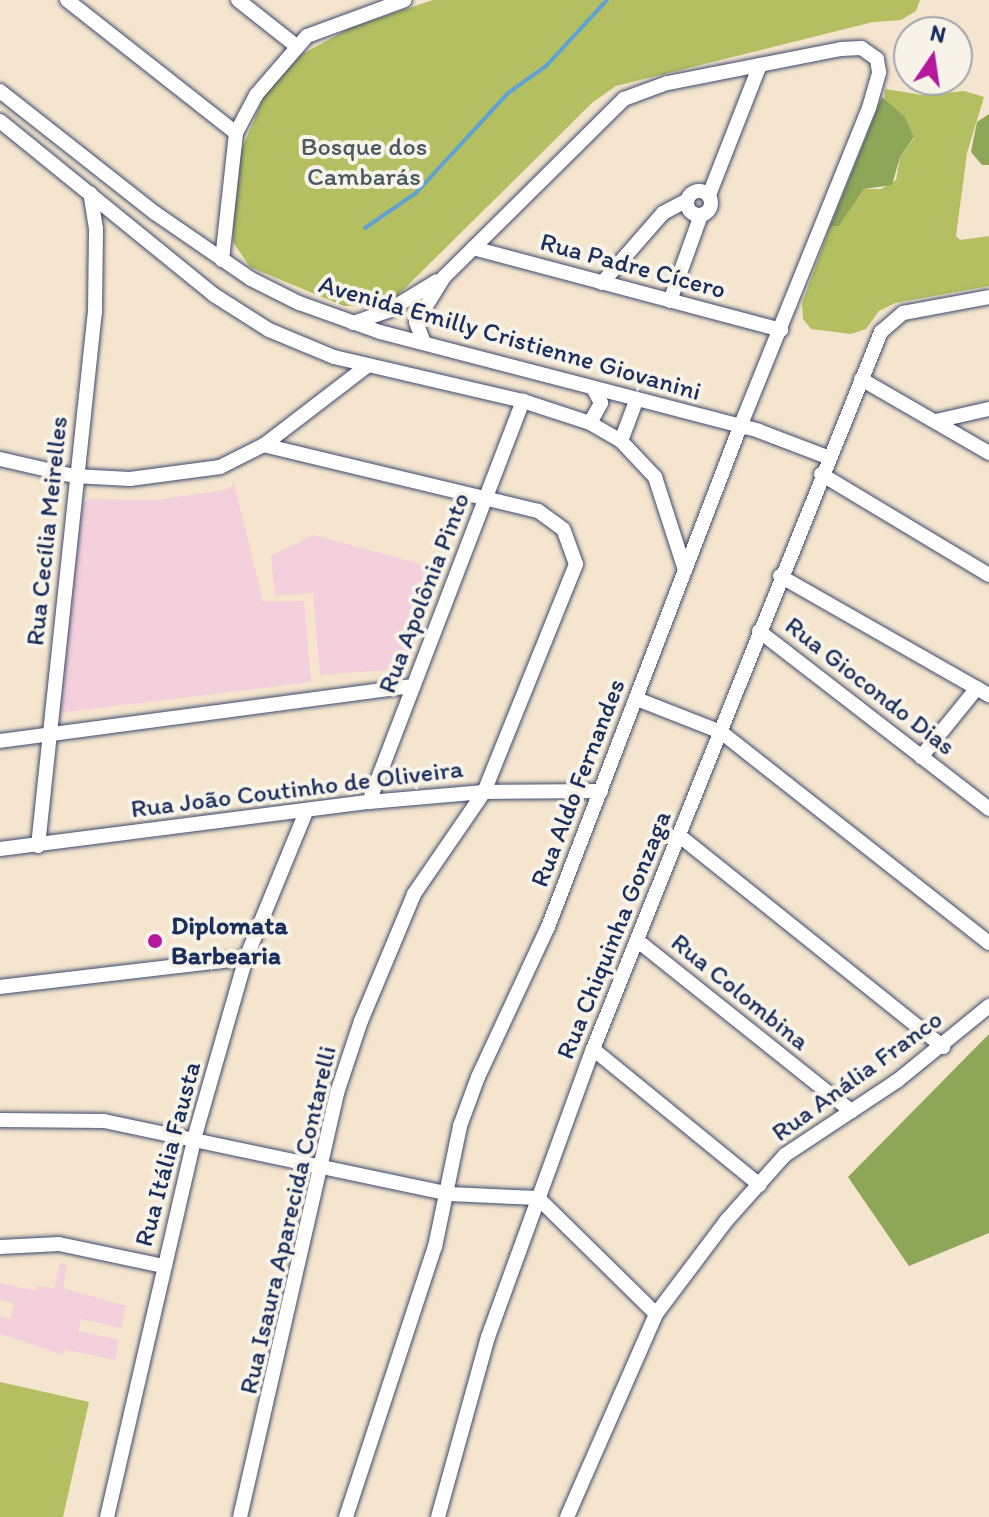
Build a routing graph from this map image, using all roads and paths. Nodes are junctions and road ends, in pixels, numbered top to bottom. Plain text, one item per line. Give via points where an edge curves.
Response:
1 (67, 0) edge
2 (238, 0) edge
3 (404, 0) edge
4 (295, 45) junction
5 (760, 65) junction
6 (0, 91) edge
7 (0, 121) edge
8 (236, 133) junction
9 (69, 142) junction
10 (51, 162) junction
11 (91, 162) junction
12 (75, 181) junction
13 (90, 193) junction
14 (709, 195) junction
15 (687, 200) junction
16 (108, 208) junction
17 (701, 215) junction
18 (96, 221) junction
19 (473, 248) junction
20 (222, 260) junction
21 (444, 277) junction
22 (602, 283) junction
23 (989, 297) edge
24 (670, 301) junction
25 (353, 323) junction
26 (781, 330) junction
27 (424, 343) junction
28 (367, 366) junction
29 (861, 379) junction
30 (594, 390) junction
31 (523, 401) junction
32 (636, 401) junction
33 (989, 409) edge
34 (936, 421) junction
35 (590, 423) junction
36 (740, 427) junction
37 (621, 441) junction
38 (264, 445) junction
39 (989, 453) edge
40 (827, 457) junction
41 (0, 459) edge
42 (821, 474) junction
43 (74, 476) junction
44 (487, 498) junction
45 (685, 570) junction
46 (989, 575) edge
47 (780, 576) junction
48 (759, 631) junction
49 (413, 686) junction
50 (983, 691) edge
51 (637, 699) junction
52 (721, 732) junction
53 (52, 735) junction
54 (0, 741) edge
55 (921, 757) junction
56 (601, 791) junction
57 (484, 792) junction
58 (369, 802) junction
59 (989, 809) edge
60 (306, 812) junction
61 (681, 837) junction
62 (38, 846) junction
63 (0, 849) edge
64 (638, 941) junction
65 (989, 943) edge
66 (246, 958) junction
67 (0, 987) edge
68 (989, 1006) edge
69 (943, 1047) junction
70 (593, 1049) junction
71 (851, 1111) junction
72 (0, 1120) edge
73 (194, 1139) junction
74 (321, 1168) junction
75 (760, 1185) junction
76 (449, 1194) junction
77 (538, 1198) junction
78 (0, 1247) edge
79 (163, 1266) junction
80 (656, 1314) junction
81 (107, 1517) edge
82 (240, 1517) edge
83 (346, 1517) edge
84 (438, 1517) edge
85 (567, 1517) edge

1 - 8 street
2 - 4 street
3 - 4 street via 320,30
4 - 8 street via 256,95
5 - 14 street
5 - 19 street via 667,83 624,99
5 - 26 street, Rua Aldo Fernandes via 861,48 877,59 879,72
6 - 9 street, Avenida Emilly Cristienne Giovanini
7 - 10 street
8 - 20 street
9 - 10 street
9 - 11 street, Avenida Emilly Cristienne Giovanini
10 - 12 street
11 - 12 street via 81,163
11 - 20 street, Avenida Emilly Cristienne Giovanini
12 - 13 street
13 - 16 street
13 - 18 street, Rua Cecília Meirelles
14 - 15 street via 698,190
14 - 17 street via 711,207
15 - 17 street via 690,211
15 - 22 street via 663,213
16 - 18 street
16 - 28 street via 256,322 322,353
17 - 24 street
18 - 43 street, Rua Cecília Meirelles via 95,311
19 - 21 street
19 - 22 street, Rua Padre Cícero
20 - 25 street, Avenida Emilly Cristienne Giovanini via 275,292
21 - 25 street via 388,311
21 - 27 street via 416,322
22 - 24 street, Rua Padre Cícero
23 - 29 street, Rua Chiquinha Gonzaga via 893,317
24 - 26 street, Rua Padre Cícero
25 - 27 street, Avenida Emilly Cristienne Giovanini
26 - 36 street, Rua Aldo Fernandes
27 - 30 street, Avenida Emilly Cristienne Giovanini
28 - 31 street
28 - 38 street
29 - 34 street
29 - 40 street, Rua Chiquinha Gonzaga
30 - 32 street, Avenida Emilly Cristienne Giovanini
30 - 35 street via 601,403
31 - 35 street
31 - 44 street, Rua Apolônia Pinto
32 - 36 street, Avenida Emilly Cristienne Giovanini
32 - 37 street
33 - 34 street
34 - 39 street
35 - 37 street
36 - 40 street, Avenida Emilly Cristienne Giovanini
36 - 45 street, Rua Aldo Fernandes
37 - 45 street via 655,477
38 - 43 street via 220,467 173,476
38 - 44 street, Rua Isaura Aparecida Contarelli
40 - 42 street, Rua Chiquinha Gonzaga
41 - 43 street
42 - 46 street
42 - 47 street, Rua Chiquinha Gonzaga
43 - 53 street, Rua Cecília Meirelles
44 - 49 street, Rua Apolônia Pinto
44 - 57 street, Rua Isaura Aparecida Contarelli via 552,519 570,538 576,564
45 - 51 street, Rua Aldo Fernandes
47 - 48 street, Rua Chiquinha Gonzaga
47 - 50 street
48 - 52 street, Rua Chiquinha Gonzaga
48 - 55 street, Rua Giocondo Dias
49 - 53 street
49 - 58 street, Rua Apolônia Pinto
50 - 55 street
51 - 52 street
51 - 56 street, Rua Aldo Fernandes
52 - 61 street, Rua Chiquinha Gonzaga
52 - 65 street
53 - 54 street
53 - 62 street, Rua Cecília Meirelles
55 - 59 street, Rua Giocondo Dias
56 - 57 street, Rua João Coutinho de Oliveira
56 - 76 street, Rua Aldo Fernandes via 548,927 478,1077 460,1126
57 - 58 street, Rua João Coutinho de Oliveira
57 - 74 street, Rua Isaura Aparecida Contarelli via 408,909 361,1021 337,1093
58 - 60 street, Rua João Coutinho de Oliveira
60 - 62 street, Rua João Coutinho de Oliveira
60 - 66 street, Rua Itália Fausta
61 - 64 street, Rua Chiquinha Gonzaga
61 - 69 street
62 - 63 street, Rua João Coutinho de Oliveira
64 - 70 street, Rua Chiquinha Gonzaga
64 - 71 street, Rua Colombina
66 - 67 street
66 - 73 street, Rua Itália Fausta
68 - 69 street, Rua Anália Franco
69 - 71 street, Rua Anália Franco
70 - 75 street
70 - 77 street, Rua Chiquinha Gonzaga
71 - 75 street, Rua Anália Franco via 785,1155
72 - 73 street via 68,1117
73 - 74 street
73 - 79 street, Rua Itália Fausta
74 - 76 street
74 - 82 street, Rua Isaura Aparecida Contarelli
75 - 80 street, Rua Anália Franco
76 - 77 street
76 - 83 street, Rua Aldo Fernandes
77 - 80 street
77 - 84 street, Rua Chiquinha Gonzaga via 464,1411
78 - 79 street via 59,1244
79 - 81 street, Rua Itália Fausta
80 - 85 street, Rua Anália Franco

